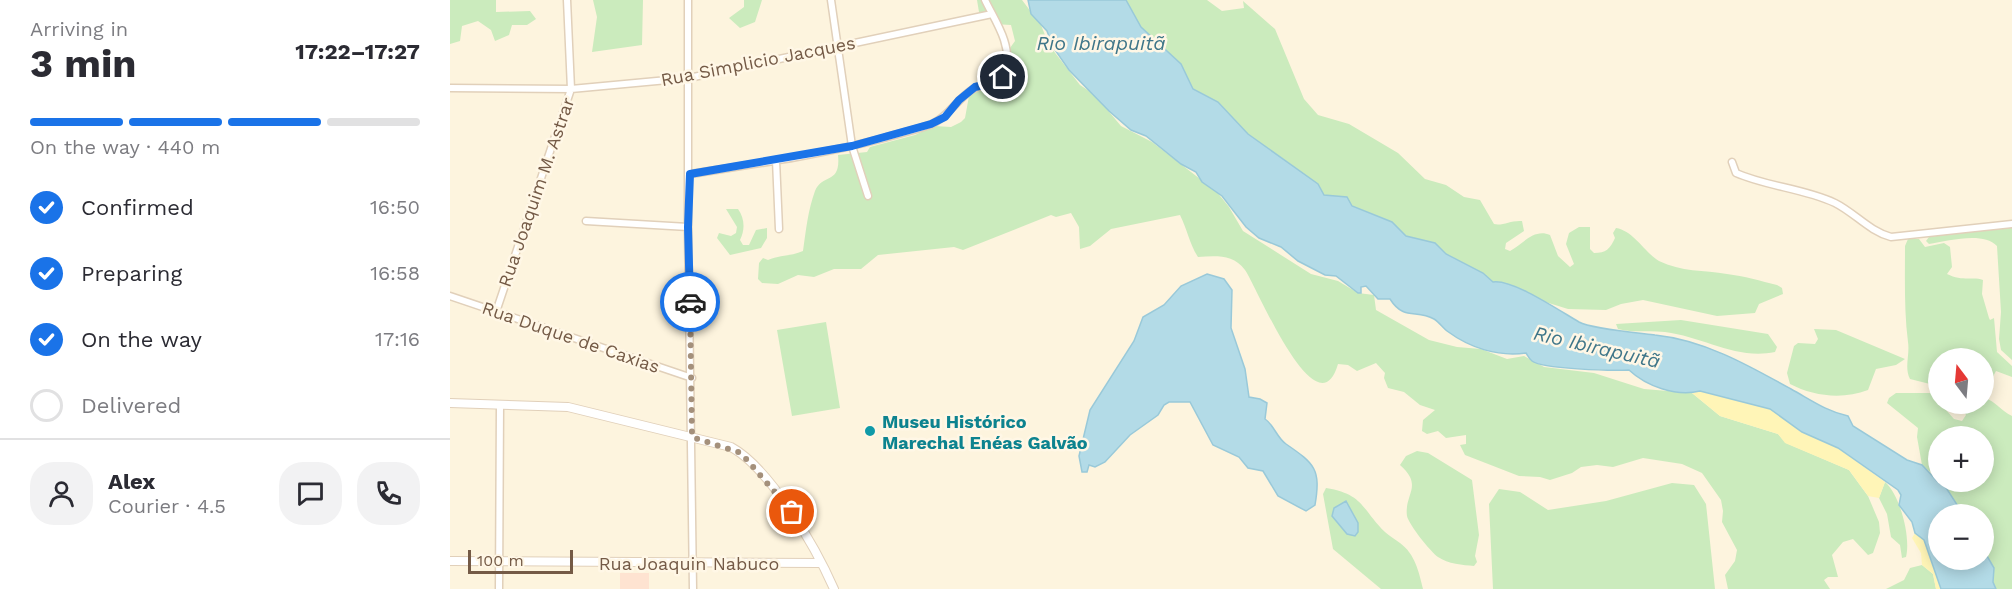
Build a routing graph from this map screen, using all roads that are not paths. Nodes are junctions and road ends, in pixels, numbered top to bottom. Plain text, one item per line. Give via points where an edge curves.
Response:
1 (567, 0) edge
2 (688, 0) edge
3 (831, 0) edge
4 (985, 0) edge
5 (992, 14) junction
6 (838, 47) junction
7 (689, 78) junction
8 (450, 88) edge
9 (571, 89) junction
10 (852, 146) junction
11 (776, 160) junction
12 (1732, 162) dead end
13 (690, 174) junction
14 (868, 196) dead end
15 (586, 221) dead end
16 (2012, 224) edge
17 (688, 227) junction
18 (779, 229) dead end
19 (450, 296) edge
20 (496, 312) junction
21 (692, 378) junction
22 (450, 403) edge
23 (500, 405) junction
24 (692, 437) junction
25 (450, 561) edge
26 (499, 561) junction
27 (693, 563) junction
28 (820, 563) junction
29 (499, 589) edge
30 (693, 589) edge
31 (834, 589) edge

1 - 9 street, Rua Joaquim M. Astrar
2 - 7 street
3 - 6 street
4 - 5 street
5 - 6 street, Rua Simplicio Jacques
5 - 10 street via 1003,36 1003,77 975,87 945,117 931,124
6 - 7 street, Rua Simplicio Jacques
6 - 10 street
7 - 9 street, Rua Simplicio Jacques
7 - 13 street
8 - 9 street, Rua Simplicio Jacques
9 - 20 street, Rua Joaquim M. Astrar
10 - 11 street
10 - 14 street
11 - 13 street
11 - 18 street
12 - 16 street via 1736,173 1755,181 1803,190 1836,204 1880,234 1891,237
13 - 17 street
15 - 17 street
17 - 21 street
19 - 20 street, Rua Duque de Caxias
20 - 21 street, Rua Duque de Caxias
21 - 24 street
22 - 23 street
23 - 24 street via 568,407
23 - 26 street
24 - 27 street
24 - 28 street via 730,447 748,459 792,512
25 - 26 street, Rua Joaquin Nabuco
26 - 27 street, Rua Joaquin Nabuco
26 - 29 street
27 - 28 street, Rua Joaquin Nabuco
27 - 30 street
28 - 31 street

